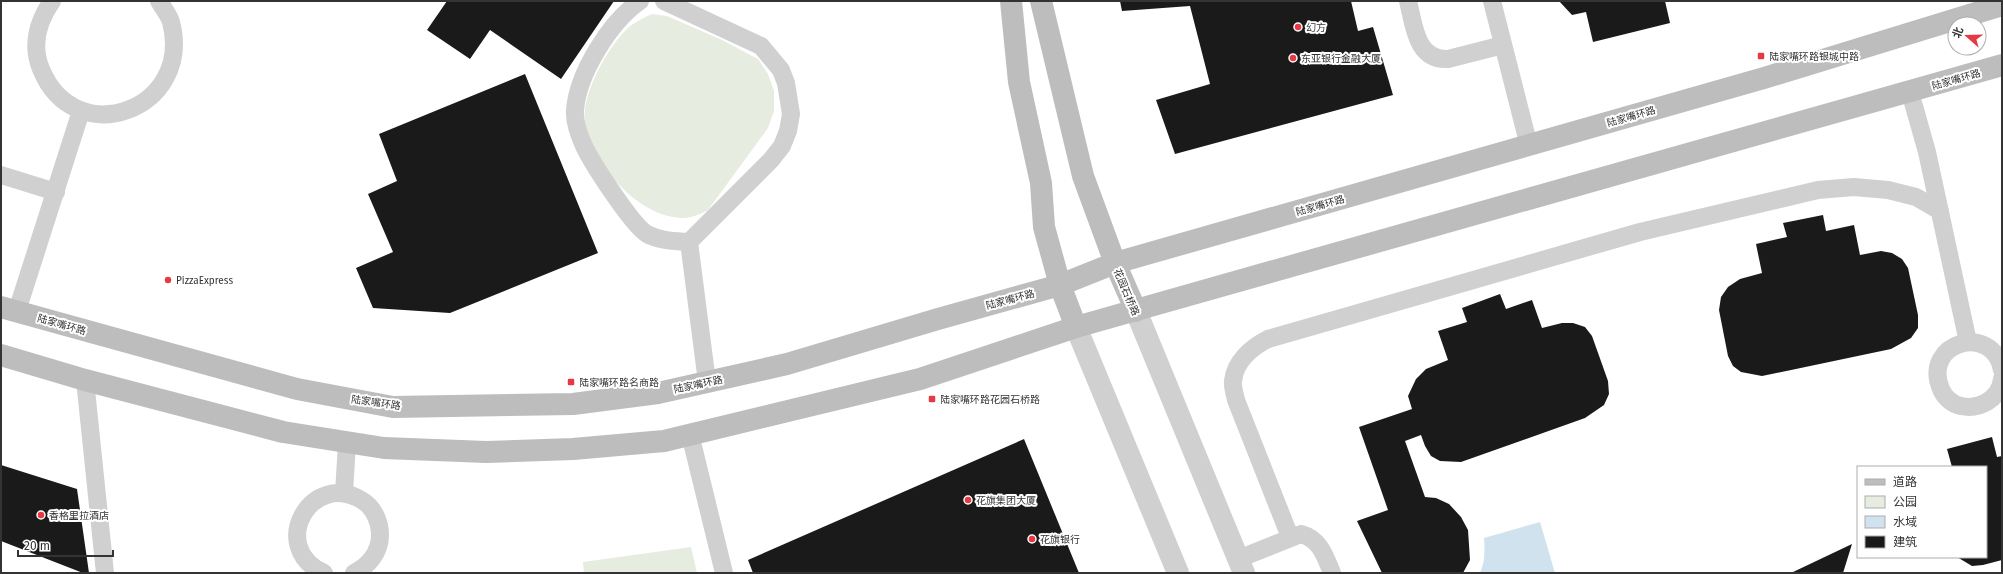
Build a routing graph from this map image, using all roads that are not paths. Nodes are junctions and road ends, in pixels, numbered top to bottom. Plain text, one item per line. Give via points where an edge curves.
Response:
1 (52, 1) edge
2 (159, 1) edge
3 (640, 1) edge
4 (664, 1) edge
5 (1011, 1) edge
6 (1041, 1) edge
7 (1408, 1) edge
8 (1492, 1) edge
9 (2002, 4) edge
10 (1504, 45) junction
11 (2002, 65) edge
12 (1910, 92) junction
13 (81, 111) junction
14 (1528, 146) junction
15 (1, 175) edge
16 (56, 192) junction
17 (1940, 211) junction
18 (689, 242) junction
19 (1115, 263) junction
20 (1060, 285) junction
21 (9, 309) edge
22 (1136, 311) junction
23 (1076, 327) junction
24 (1968, 342) junction
25 (1, 356) edge
26 (2002, 370) edge
27 (85, 380) junction
28 (2002, 380) edge
29 (708, 382) junction
30 (690, 434) junction
31 (347, 443) junction
32 (344, 493) junction
33 (1290, 537) junction
34 (1241, 566) edge
35 (105, 573) edge
36 (324, 573) edge
37 (354, 573) edge
38 (724, 573) edge
39 (1178, 573) edge
40 (1332, 573) edge

1 - 13 lane via 42,15 36,38 37,61 46,82 56,94
2 - 13 lane via 170,21 174,43 172,65 162,85 146,101 126,112 104,115
3 - 18 lane via 619,19 584,75 575,112 578,130 593,162 635,224 647,234 661,239
4 - 18 lane via 761,46 781,70 786,83 790,114 788,131 782,146 771,160
5 - 20 main road via 1019,82 1041,183 1044,227
6 - 19 main road, 花园石桥路 via 1083,176
7 - 10 lane via 1419,44 1431,57 1448,59
8 - 10 lane
9 - 14 main road, 陆家嘴环路 via 1764,78
10 - 14 lane
11 - 12 main road, 陆家嘴环路
12 - 17 lane
12 - 22 main road, 陆家嘴环路
13 - 16 lane
14 - 19 main road, 陆家嘴环路
15 - 16 lane
16 - 21 lane
17 - 24 lane
17 - 33 lane via 1916,197 1888,190 1854,187 1818,190 1640,232 1268,339 1253,347 1240,362 1233,381 1236,400
18 - 29 lane
19 - 20 main road, 陆家嘴环路
19 - 22 main road, 花园石桥路
20 - 23 main road
20 - 29 main road, 陆家嘴环路 via 938,318 787,364
21 - 29 main road, 陆家嘴环路 via 297,389 393,407 573,404 658,393
22 - 23 main road, 陆家嘴环路
22 - 34 street, 花园石桥路
23 - 30 main road, 陆家嘴环路 via 920,379
23 - 39 street
24 - 26 lane via 1988,347 2001,363
24 - 28 lane via 1956,344 1940,360 1938,382 1950,401 1970,408 1981,406 1997,393
25 - 27 main road, 陆家嘴环路
27 - 31 main road, 陆家嘴环路 via 283,432
27 - 35 lane
30 - 31 main road, 陆家嘴环路 via 664,441 573,449 486,452 384,448
30 - 38 lane
31 - 32 lane
32 - 36 lane via 332,493 310,504 302,514 298,526 300,551 306,561
32 - 37 lane via 356,496 366,503 379,524 378,548 372,560
33 - 34 lane
33 - 40 lane via 1300,534 1317,541

